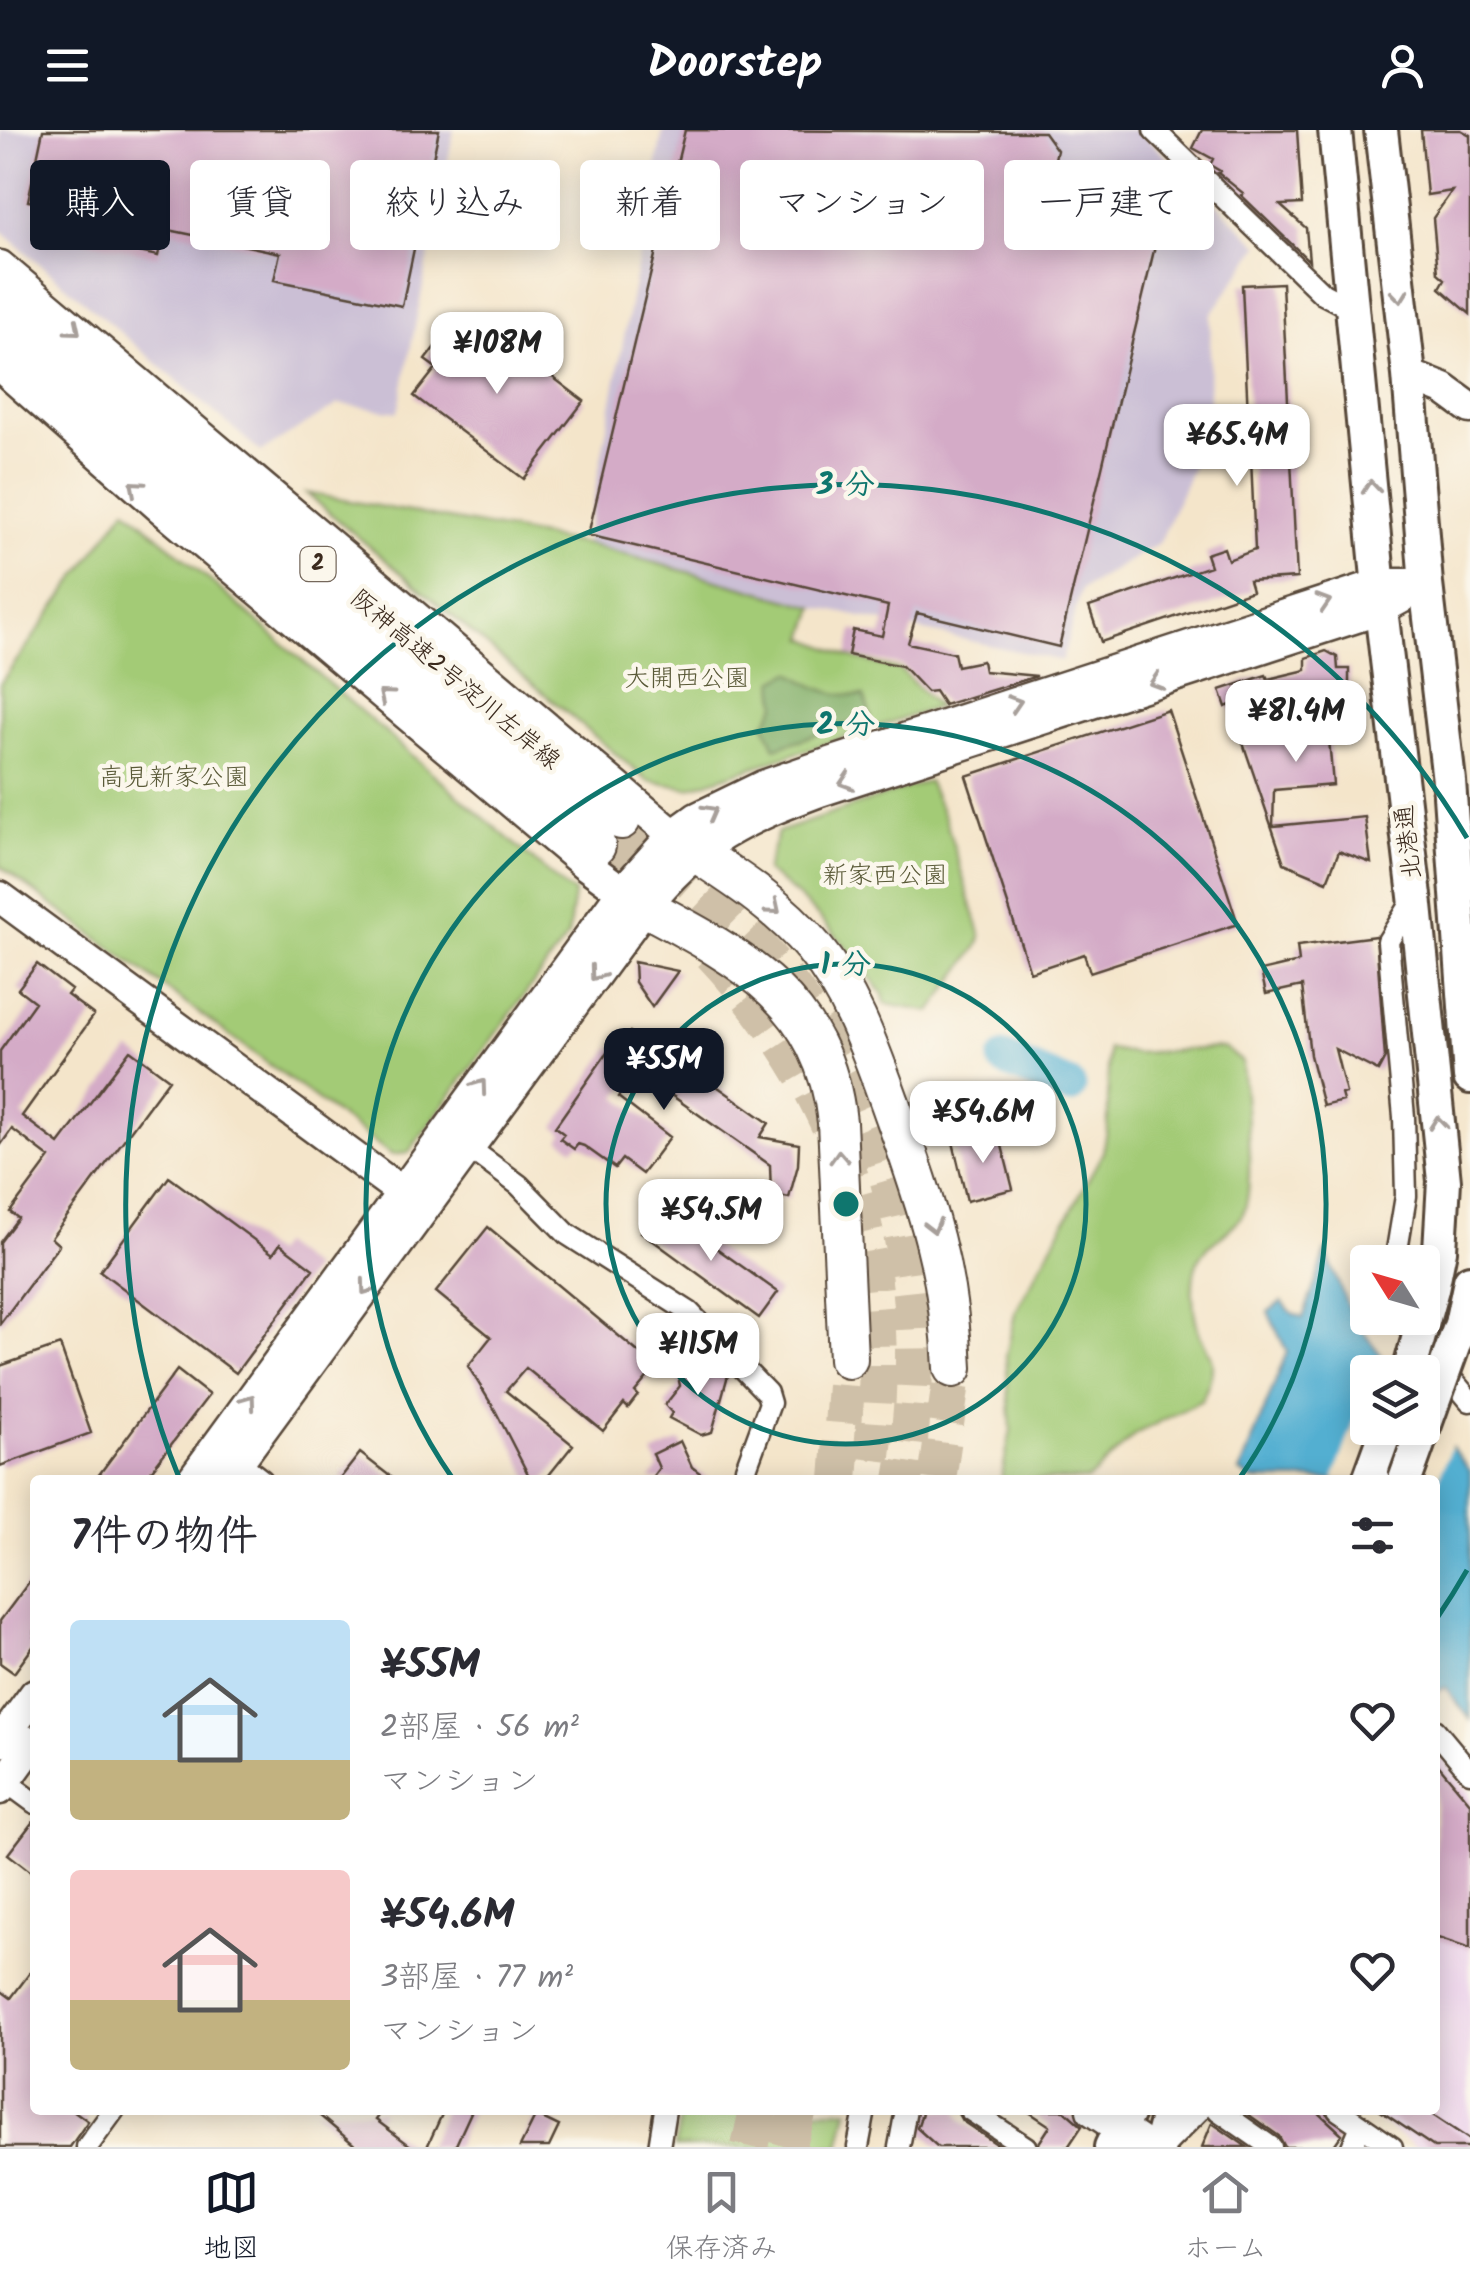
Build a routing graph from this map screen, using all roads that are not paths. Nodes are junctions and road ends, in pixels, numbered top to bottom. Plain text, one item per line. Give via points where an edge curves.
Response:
1 (1154, 130) edge
2 (1335, 130) edge
3 (1381, 130) edge
4 (0, 266) edge
5 (1354, 310) junction
6 (5, 314) edge
7 (0, 366) edge
8 (1409, 375) junction
9 (1470, 408) edge
10 (1426, 584) junction
11 (1380, 596) junction
12 (1459, 780) edge
13 (609, 833) tunnel mouth
14 (684, 844) junction
15 (1416, 896) junction
16 (0, 897) edge
17 (1465, 898) edge
18 (634, 899) junction
19 (1470, 1078) edge
20 (458, 1140) junction
21 (413, 1201) junction
22 (1398, 1245) edge
23 (1470, 1282) edge
24 (1414, 1335) edge
25 (1414, 1355) edge
26 (848, 1359) tunnel mouth
27 (953, 1368) tunnel mouth
28 (1470, 1401) edge
29 (1382, 1445) edge
30 (242, 1474) edge
31 (196, 1475) edge
32 (748, 1475) edge
33 (1371, 1475) edge
34 (1407, 1475) edge
35 (30, 1707) edge
36 (1440, 1736) edge
37 (30, 1745) edge
38 (6, 1768) edge
39 (1470, 1772) edge
40 (30, 1797) edge
41 (110, 2115) edge
42 (665, 2115) edge
43 (863, 2115) edge
44 (905, 2115) edge
45 (978, 2115) edge
46 (1168, 2115) edge
47 (1195, 2115) edge
48 (1225, 2115) edge
49 (1345, 2115) edge
50 (1114, 2121) edge
51 (1361, 2126) junction
52 (900, 2141) edge
53 (86, 2147) edge
54 (659, 2147) edge
55 (858, 2147) edge
56 (920, 2147) edge
57 (1026, 2147) edge
58 (1147, 2147) edge
59 (1161, 2147) edge
60 (1271, 2147) edge
61 (1352, 2147) edge
62 (1392, 2147) edge

1 - 5 street via 1323,294
2 - 5 main road, 北港通
3 -> 8 main road, 北港通
4 -> 14 street
11 -> 5 main road, 北港通
6 - 13 highway, 阪神高速2号淀川左岸線 / 2
18 -> 7 street
8 - 9 street
8 - 10 main road, 北港通
10 - 11 street
10 - 12 main road, 北港通
11 - 14 street
11 - 15 main road, 北港通
12 - 17 main road, 北港通
14 - 18 street
14 -> 27 highway via 788,919 862,1025 929,1209 951,1314
15 - 22 street via 1388,941 1404,1117 1406,1196
25 -> 15 main road, 北港通, bridge via 1440,1250 1444,1181
16 - 21 street
17 - 19 main road, 北港通
18 - 20 street
26 -> 18 highway via 837,1122 822,1056 770,982
20 - 21 street
20 - 32 street via 519,1185 568,1234 689,1312 767,1393
21 -> 30 street
31 -> 21 street
23 - 34 main road, bridge
24 - 28 street
29 - 33 main road
35 - 38 street
36 - 39 street
37 - 38 street
38 - 40 street
41 - 53 street
42 - 54 street
43 - 55 street
44 - 52 street
45 - 57 street
46 - 59 main road
47 - 59 street
48 - 60 street
49 - 51 street
50 - 58 street
51 - 61 street
51 - 62 street
52 - 56 street

